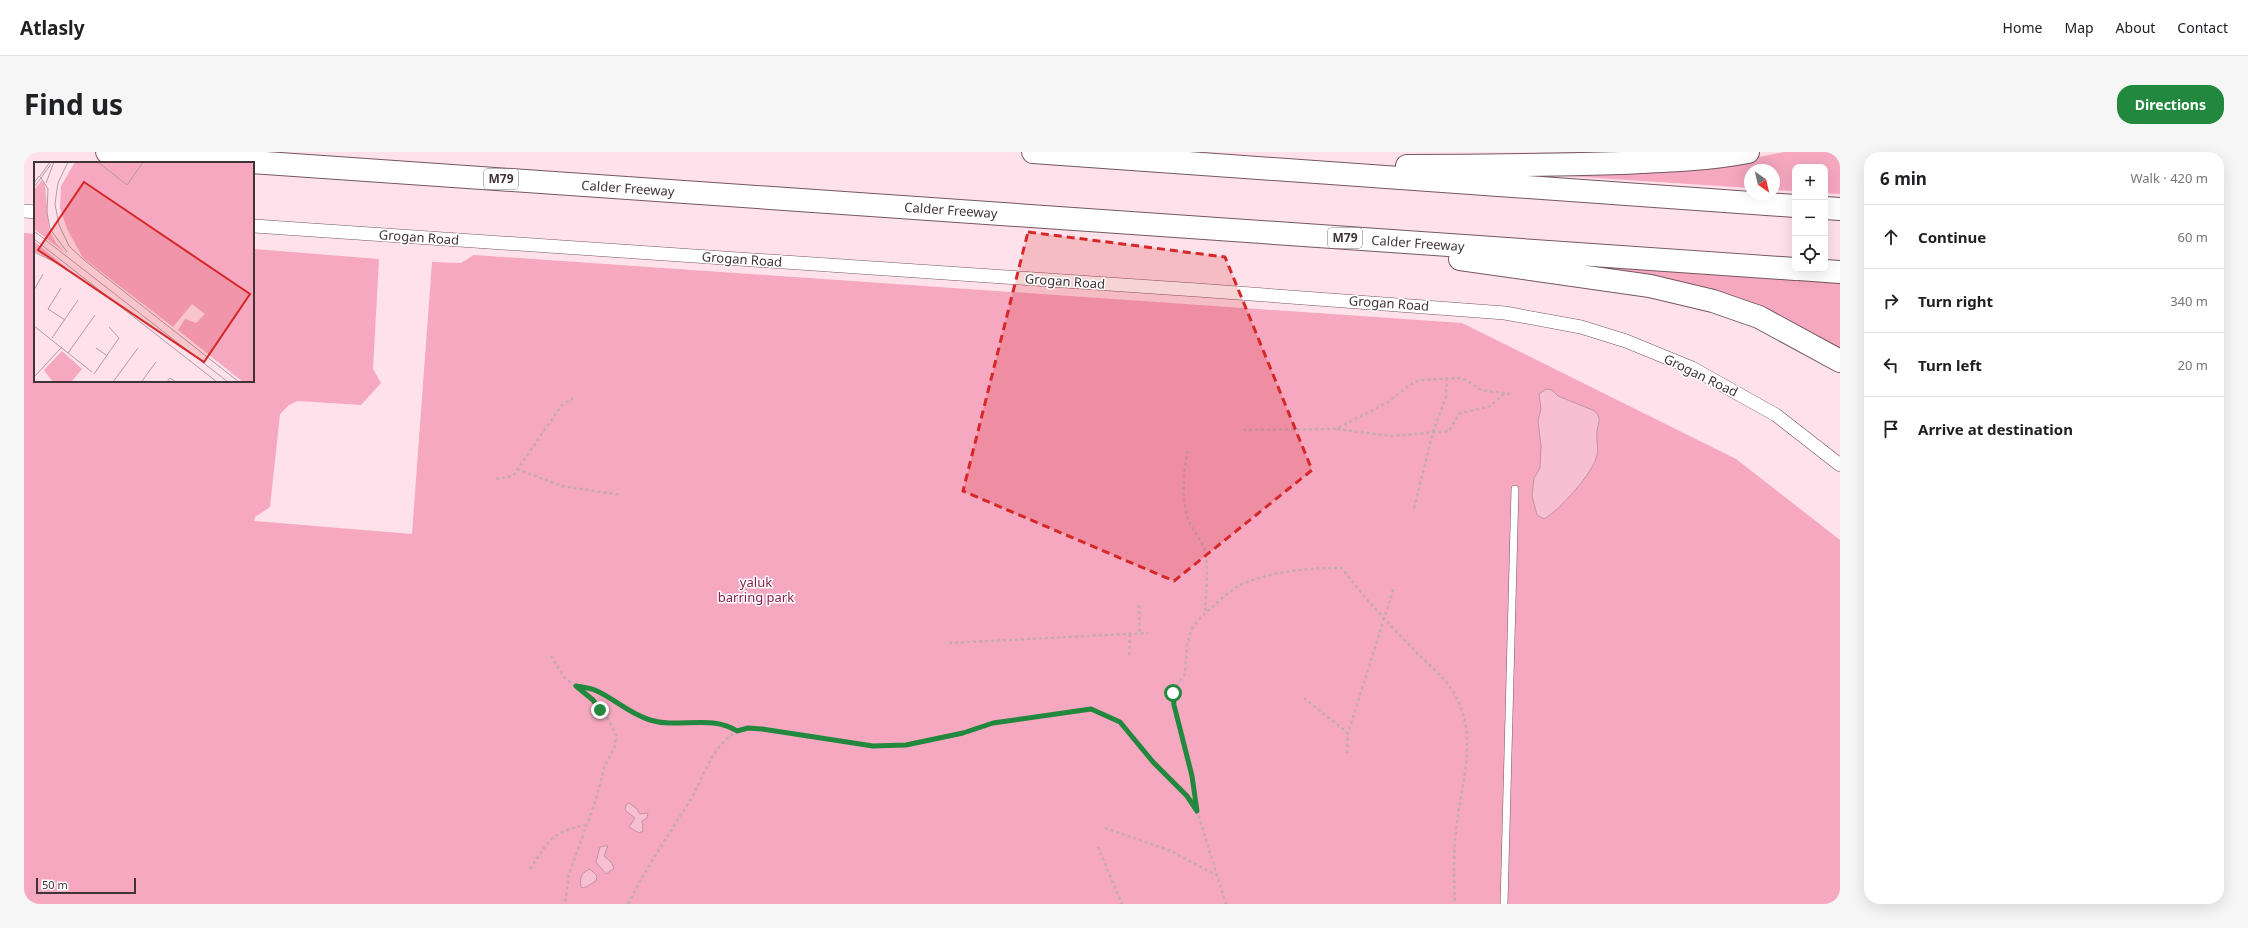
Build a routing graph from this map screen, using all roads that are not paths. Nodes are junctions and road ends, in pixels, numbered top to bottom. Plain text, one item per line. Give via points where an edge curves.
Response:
1 (108, 152) edge
2 (1032, 152) edge
3 (1748, 152) edge
4 (254, 162) edge
5 (254, 162) edge
6 (1212, 165) junction
7 (895, 206) junction
8 (1792, 206) edge
9 (1828, 208) edge
10 (1840, 209) edge
11 (24, 211) edge
12 (34, 212) edge
13 (254, 226) edge
14 (1792, 269) edge
15 (1828, 271) edge
16 (1840, 272) edge
17 (1840, 362) edge
18 (1840, 465) edge
19 (1515, 489) dead end
20 (1504, 904) edge

1 - 5 highway, Calder Freeway / M79
2 - 6 highway
3 - 6 highway via 1701,159 1554,165
4 - 7 highway, Calder Freeway / M79
6 - 8 highway
7 - 14 highway, Calder Freeway / M79
7 - 17 highway via 1437,256 1650,286 1739,309 1777,326
9 - 10 highway
11 - 12 street
13 - 18 street, Grogan Road via 1166,287 1505,313 1581,327 1626,341 1692,368 1776,415
15 - 16 highway
19 - 20 lane

